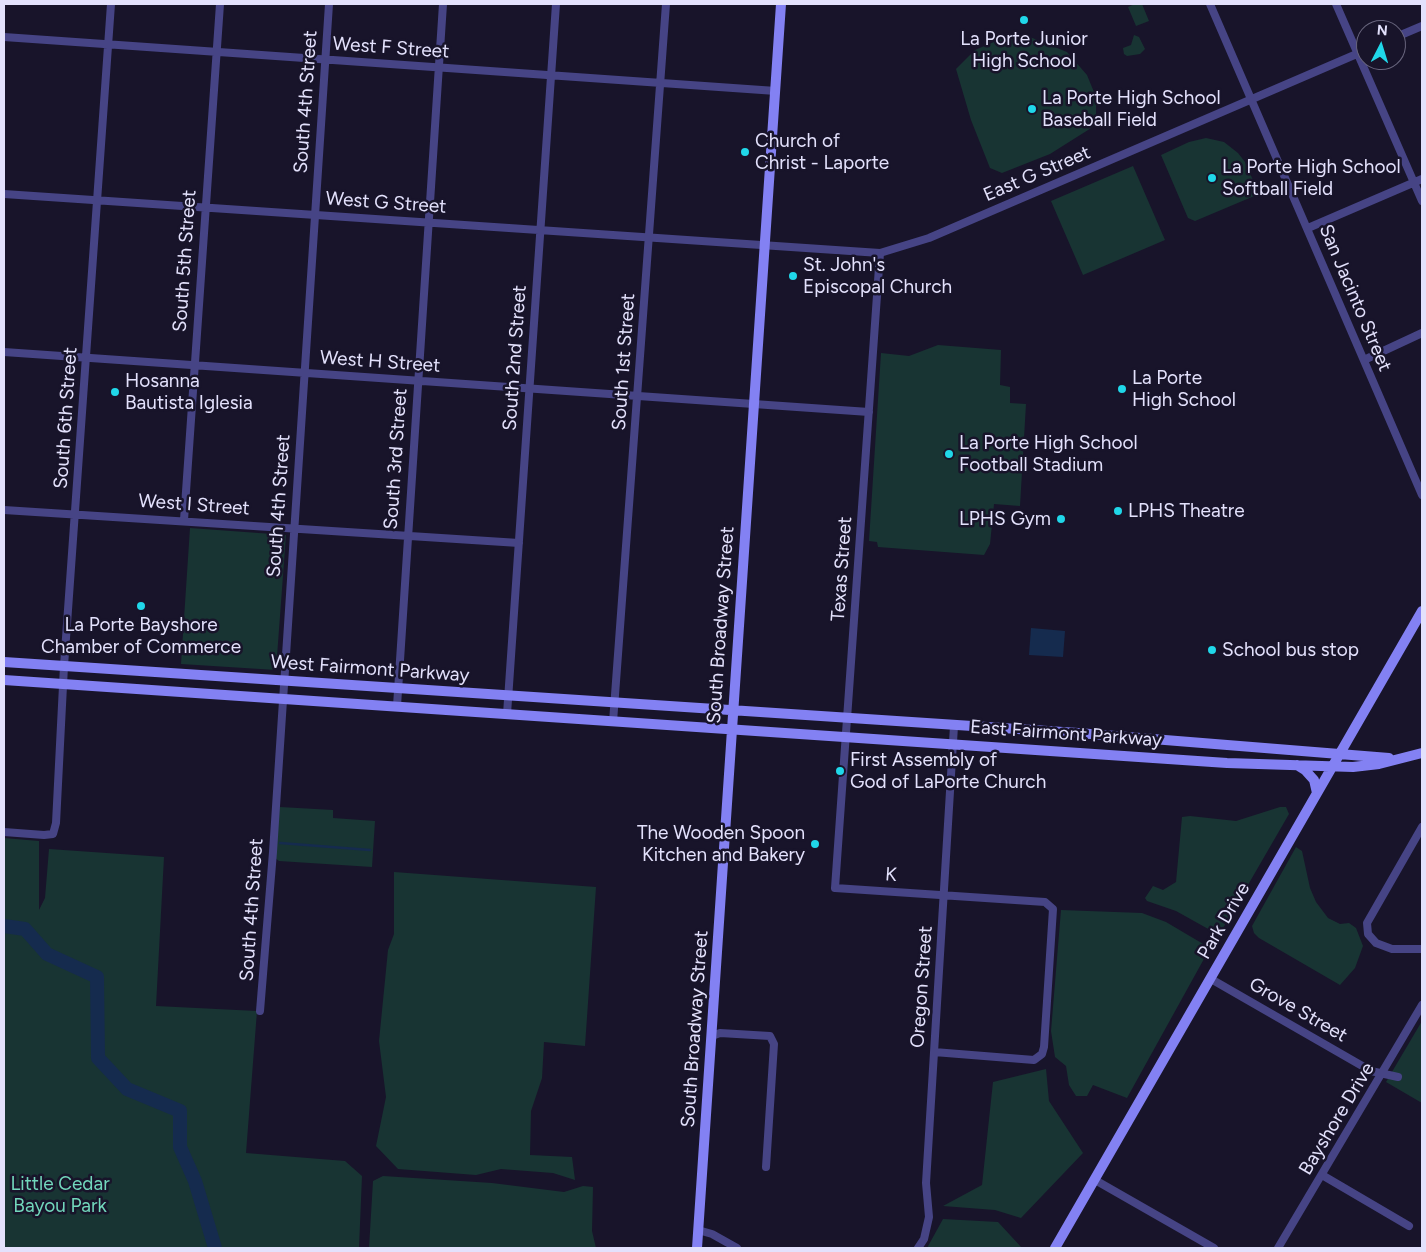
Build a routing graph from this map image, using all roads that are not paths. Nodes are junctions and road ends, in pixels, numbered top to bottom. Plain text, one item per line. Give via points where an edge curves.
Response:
1 (111, 4) edge
2 (220, 4) edge
3 (328, 4) edge
4 (443, 4) edge
5 (556, 4) edge
6 (666, 4) edge
7 (782, 4) edge
8 (1210, 4) edge
9 (1336, 4) edge
10 (1422, 26) edge
11 (1406, 33) edge
12 (4, 37) edge
13 (108, 44) junction
14 (1356, 49) edge
15 (216, 52) junction
16 (1356, 55) edge
17 (324, 60) junction
18 (439, 67) junction
19 (1366, 70) edge
20 (551, 75) junction
21 (660, 83) junction
22 (776, 91) junction
23 (1251, 100) junction
24 (1418, 181) edge
25 (4, 194) edge
26 (96, 200) junction
27 (1422, 201) edge
28 (205, 208) junction
29 (315, 215) junction
30 (428, 223) junction
31 (1308, 228) junction
32 (540, 230) junction
33 (649, 238) junction
34 (765, 245) junction
35 (880, 252) junction
36 (1422, 333) edge
37 (4, 352) edge
38 (87, 358) junction
39 (1364, 360) junction
40 (195, 365) junction
41 (305, 373) junction
42 (418, 381) junction
43 (530, 388) junction
44 (638, 395) junction
45 (753, 404) junction
46 (869, 412) junction
47 (1422, 495) edge
48 (4, 510) edge
49 (76, 514) junction
50 (184, 520) junction
51 (293, 528) junction
52 (408, 535) junction
53 (519, 543) junction
54 (1422, 611) edge
55 (4, 662) edge
56 (64, 666) junction
57 (174, 673) junction
58 (4, 680) edge
59 (283, 681) junction
60 (65, 684) junction
61 (397, 689) junction
62 (173, 692) junction
63 (508, 696) junction
64 (282, 699) junction
65 (616, 703) junction
66 (397, 706) junction
67 (670, 706) junction
68 (733, 709) junction
69 (507, 714) junction
70 (848, 718) junction
71 (613, 722) junction
72 (669, 725) junction
73 (954, 726) junction
74 (731, 729) junction
75 (1078, 733) junction
76 (1352, 733) junction
77 (847, 737) junction
78 (954, 744) junction
79 (1075, 752) junction
80 (1340, 753) junction
81 (1422, 753) edge
82 (1366, 756) junction
83 (1397, 759) junction
84 (1296, 765) junction
85 (1331, 767) junction
86 (1317, 793) junction
87 (1422, 827) edge
88 (4, 832) edge
89 (835, 888) joint
90 (944, 895) junction
91 (1422, 949) edge
92 (1211, 980) junction
93 (1422, 1005) edge
94 (260, 1011) dead end
95 (712, 1036) junction
96 (934, 1052) junction
97 (1383, 1072) junction
98 (1398, 1077) dead end
99 (766, 1167) dead end
100 (1322, 1175) junction
101 (1095, 1180) junction
102 (1409, 1226) dead end
103 (698, 1230) junction
104 (697, 1248) edge
105 (737, 1248) edge
106 (918, 1248) edge
107 (1055, 1248) edge
108 (1214, 1248) edge
109 (1278, 1248) edge

1 - 13 street, South 6th Street
2 - 15 street, South 5th Street
3 - 17 street, South 4th Street
4 - 18 street, South 3rd Street
5 - 20 street, South 2nd Street
6 - 21 street, South 1st Street
7 - 22 main road, South Broadway Street
8 - 23 street, San Jacinto Street
9 - 14 street
10 - 11 street
12 - 13 street, West F Street
13 - 15 street, West F Street
13 - 26 street, South 6th Street
15 - 17 street, West F Street
15 - 28 street, South 5th Street
16 - 23 street, East G Street
17 - 18 street, West F Street
17 - 29 street, South 4th Street
18 - 20 street, West F Street
18 - 30 street, South 3rd Street
19 - 24 street
20 - 21 street, West F Street
20 - 32 street, South 2nd Street
21 - 22 street, West F Street
21 - 33 street, South 1st Street
22 - 34 main road, South Broadway Street
23 - 31 street, San Jacinto Street
23 - 35 street, East G Street via 929,238
24 - 27 street
24 - 31 street
25 - 26 street, West G Street
26 - 28 street, West G Street
26 - 38 street, South 6th Street
28 - 29 street, West G Street
28 - 40 street, South 5th Street
29 - 30 street, West G Street
29 - 41 street, South 4th Street
30 - 32 street, West G Street
30 - 42 street, South 3rd Street
31 - 39 street, San Jacinto Street
32 - 33 street, West G Street
32 - 43 street, South 2nd Street
33 - 34 street, West G Street
33 - 44 street, South 1st Street
34 - 35 street, East G Street
34 - 45 main road, South Broadway Street
35 - 46 street, Texas Street
36 - 39 street
37 - 38 street, West H Street
38 - 40 street, West H Street
38 - 49 street, South 6th Street
39 - 47 street, San Jacinto Street
40 - 41 street, West H Street
40 - 50 street, South 5th Street
41 - 42 street, West H Street
41 - 51 street, South 4th Street
42 - 43 street, West H Street
42 - 52 street, South 3rd Street
43 - 44 street, West H Street
43 - 53 street, South 2nd Street
44 - 45 street, West H Street
44 - 65 street, South 1st Street
45 - 46 street, West H Street
45 - 68 main road, South Broadway Street
46 - 70 street, Texas Street
48 - 49 street, West I Street
49 - 50 street, West I Street
49 - 56 street, South 6th Street
50 - 51 street, West I Street
51 - 52 street, West I Street
51 - 59 street, South 4th Street
52 - 53 street, West I Street
52 - 61 street, South 3rd Street
53 - 63 street, South 2nd Street
54 - 76 main road, Park Drive
55 - 56 main road, West Fairmont Parkway
56 - 57 main road, West Fairmont Parkway
56 - 60 street, South 6th Street
57 - 59 main road, West Fairmont Parkway
57 - 62 main road
58 - 60 main road, West Fairmont Parkway
59 - 61 main road, West Fairmont Parkway
59 - 64 street, South 4th Street
60 - 62 main road, West Fairmont Parkway
60 - 88 street, South 6th Street via 53,834
61 - 63 main road, West Fairmont Parkway
61 - 66 street, South 3rd Street
62 - 64 main road, West Fairmont Parkway
63 - 65 main road, West Fairmont Parkway
63 - 69 street, South 2nd Street
64 - 66 main road, West Fairmont Parkway
64 - 94 street, South 4th Street
65 - 67 main road, West Fairmont Parkway
65 - 71 street, South 1st Street
66 - 69 main road, West Fairmont Parkway
67 - 68 main road, West Fairmont Parkway
67 - 72 main road
68 - 70 main road, East Fairmont Parkway
68 - 74 main road, South Broadway Street
69 - 71 main road, West Fairmont Parkway
70 - 73 main road, East Fairmont Parkway
70 - 77 street, Texas Street
71 - 72 main road, West Fairmont Parkway
72 - 74 main road, West Fairmont Parkway
73 - 75 main road, East Fairmont Parkway
73 - 78 street, Oregon Street
74 - 77 main road, East Fairmont Parkway
74 - 95 main road, South Broadway Street
75 - 79 main road
75 - 80 main road, East Fairmont Parkway
76 - 80 main road, Park Drive
76 - 82 main road via 1355,746
77 - 78 main road, East Fairmont Parkway
77 - 89 street, Texas Street
78 - 79 main road, East Fairmont Parkway
78 - 90 street, Oregon Street
79 - 84 main road, East Fairmont Parkway
80 - 82 main road, East Fairmont Parkway
80 - 85 main road, Park Drive
81 - 83 main road, East Fairmont Parkway
82 - 83 main road, East Fairmont Parkway
83 - 85 main road, East Fairmont Parkway via 1379,764
84 - 85 main road, East Fairmont Parkway
84 - 86 main road via 1310,774
85 - 86 main road, Park Drive
86 - 92 main road, Park Drive
87 - 91 street via 1367,923 1368,934 1376,944 1392,949
89 - 90 street, K
90 - 96 street, Oregon Street
90 - 96 street, K via 1045,902 1053,909 1042,1054 1034,1060
92 - 97 street, Grove Street via 1371,1071
92 - 101 main road, Park Drive
93 - 97 street, Bayshore Drive
95 - 99 street via 720,1033 770,1036 774,1044
95 - 103 main road, South Broadway Street
96 - 106 street, Oregon Street via 926,1183 929,1217 924,1239
97 - 98 street, Grove Street
97 - 100 street, Bayshore Drive
100 - 102 street
100 - 109 street, Bayshore Drive
101 - 107 main road, Park Drive
101 - 108 street
103 - 104 main road, South Broadway Street
103 - 105 street

